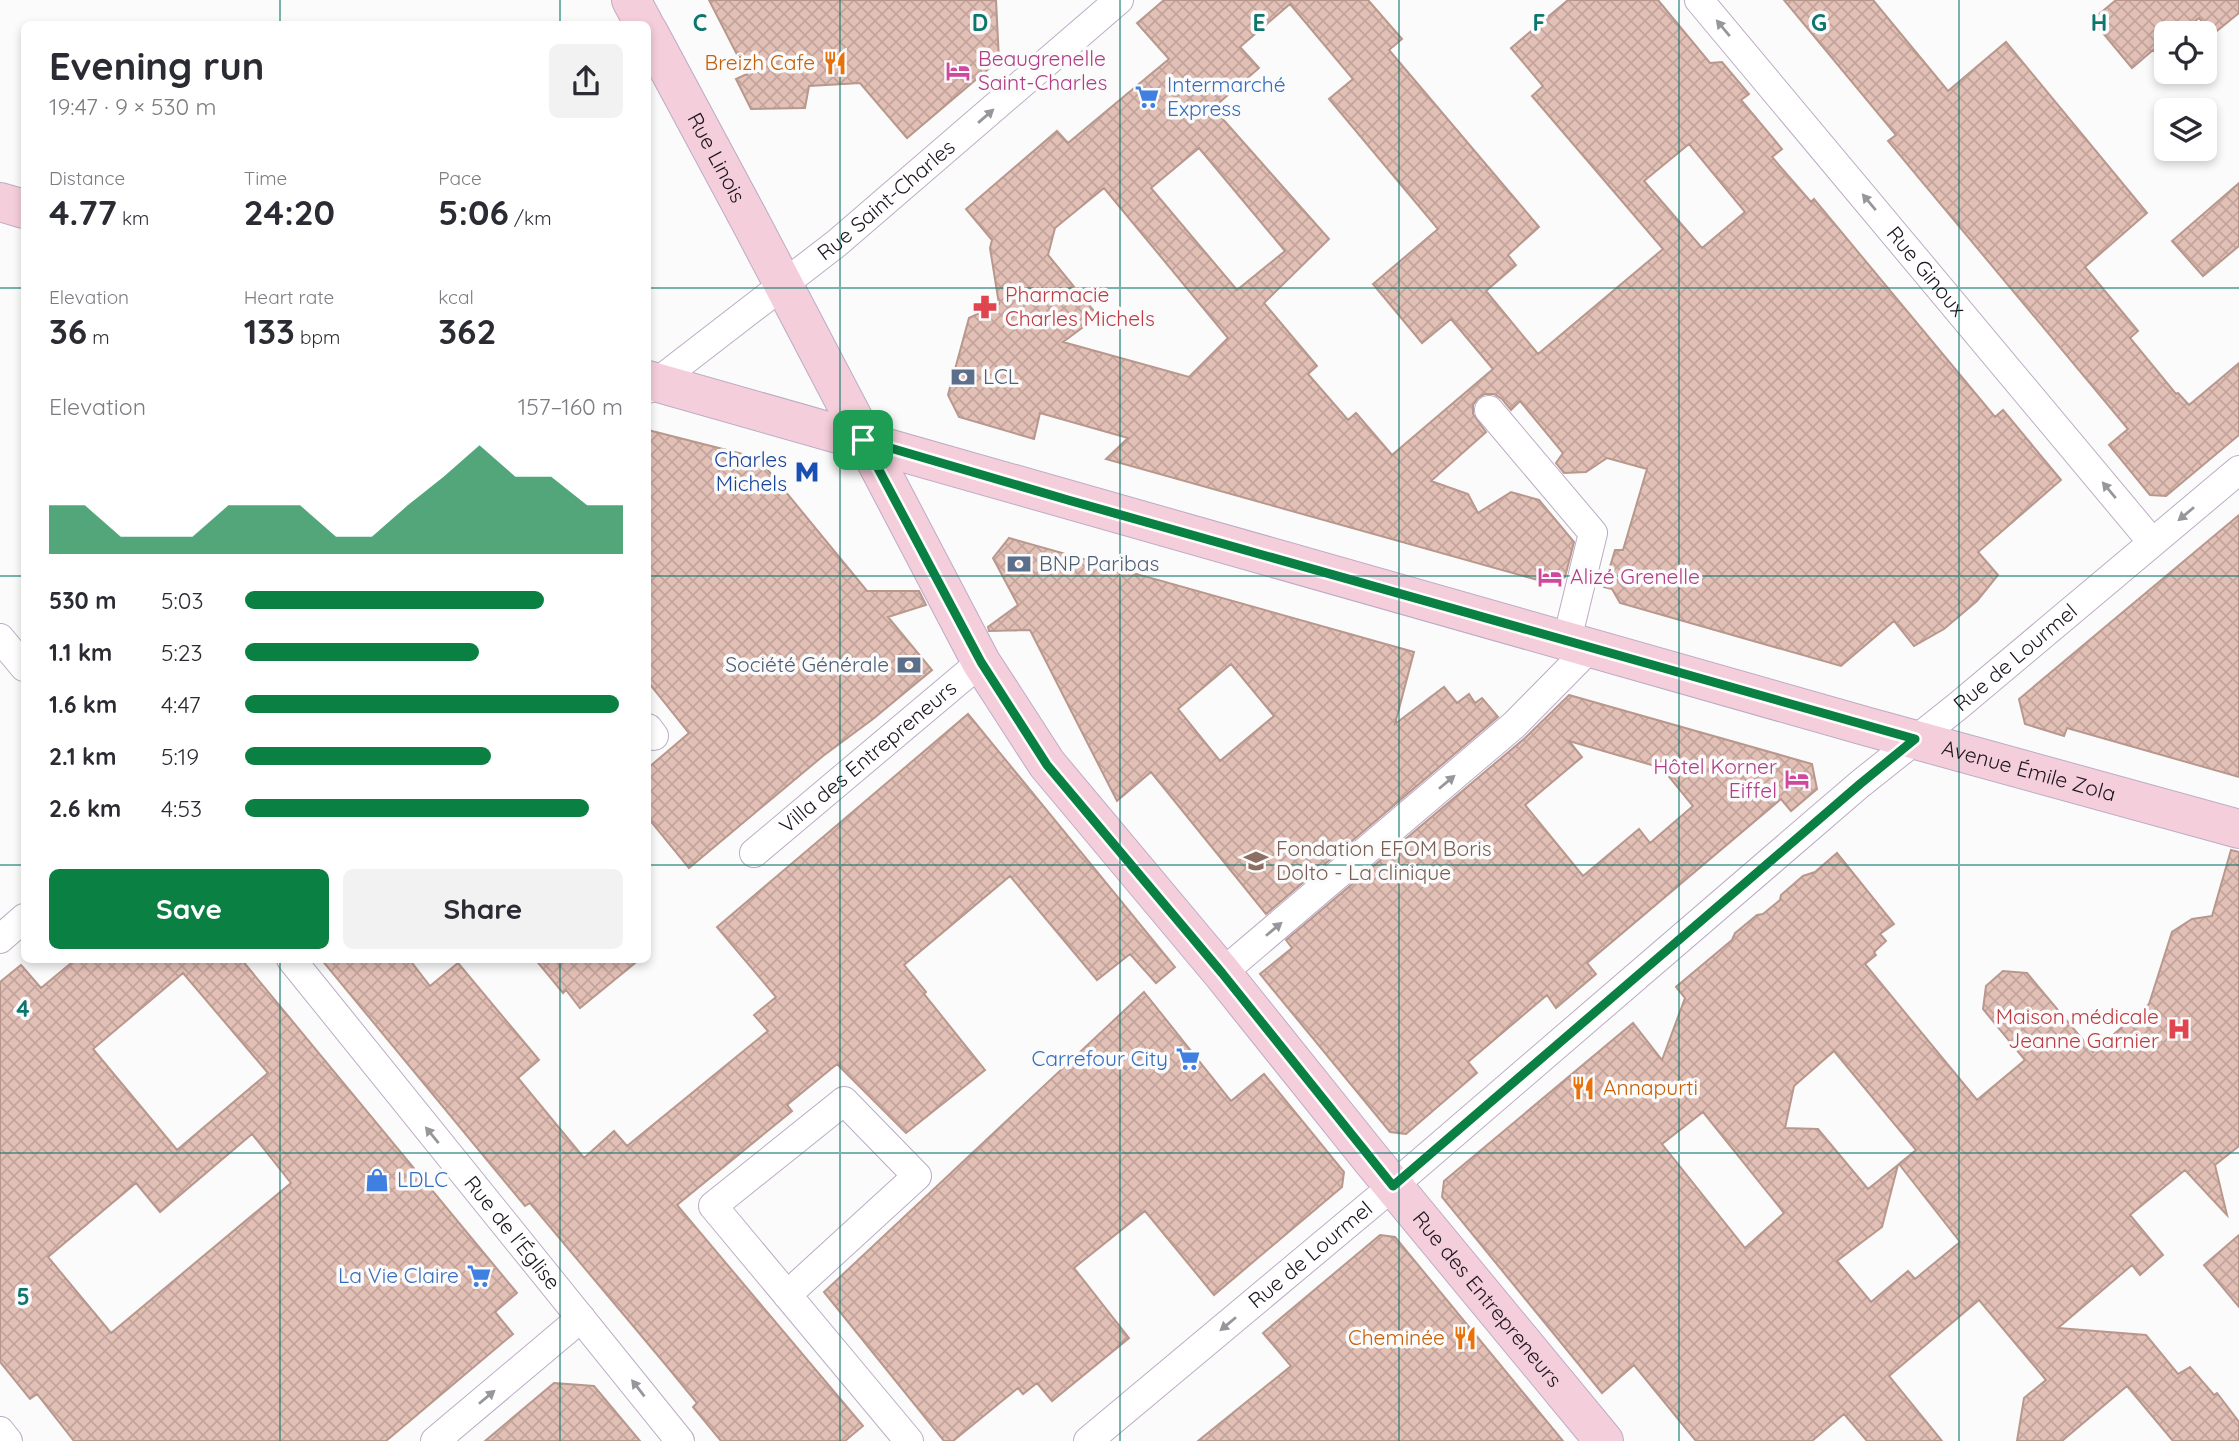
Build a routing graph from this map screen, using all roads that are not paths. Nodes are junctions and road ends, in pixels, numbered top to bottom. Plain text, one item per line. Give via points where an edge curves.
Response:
1 (631, 0) edge
2 (1119, 0) edge
3 (1699, 0) edge
4 (1088, 10) edge
5 (642, 21) edge
6 (651, 36) edge
7 (0, 202) edge
8 (21, 208) edge
9 (783, 285) junction
10 (651, 382) edge
11 (651, 383) edge
12 (1489, 410) dead end
13 (863, 440) junction
14 (2239, 470) edge
15 (2152, 542) junction
16 (0, 638) edge
17 (1579, 643) junction
18 (981, 662) junction
19 (21, 663) edge
20 (1915, 739) junction
21 (2239, 829) edge
22 (754, 853) dead end
23 (21, 921) edge
24 (0, 939) edge
25 (294, 963) edge
26 (1222, 973) junction
27 (1393, 1186) junction
28 (788, 1295) junction
29 (581, 1318) junction
30 (0, 1431) edge
31 (8, 1441) edge
32 (435, 1441) edge
33 (680, 1441) edge
34 (909, 1441) edge
35 (1088, 1441) edge
36 (1604, 1441) edge

1 - 5 street
2 - 4 street, Rue Saint-Charles
15 -> 3 street, Rue Ginoux
9 -> 4 street, Rue Saint-Charles via 936,159
6 - 9 street, Rue Linois
7 - 8 street
9 - 10 street, Rue Saint-Charles
9 - 13 street, Rue Linois
11 - 13 street, Avenue Émile Zola
12 - 17 street via 1593,533
13 - 17 street, Avenue Émile Zola
13 - 18 street, Rue des Entrepreneurs
14 -> 15 street, Rue de Lourmel
15 - 20 street, Rue de Lourmel
16 - 19 street
17 - 20 street, Avenue Émile Zola
26 -> 17 street via 1514,725
18 - 22 street, Villa des Entrepreneurs
18 - 26 street, Rue des Entrepreneurs via 1047,765
20 - 21 street, Avenue Émile Zola
20 - 27 street, Rue de Lourmel
23 - 24 street
29 -> 25 street, Rue de l'Église
26 - 27 street, Rue des Entrepreneurs
27 -> 35 street, Rue de Lourmel
27 - 36 street, Rue des Entrepreneurs
28 - 28 street via 917,1176 844,1101 713,1206
28 - 34 street
32 -> 29 street
33 -> 29 street, Rue de l'Église
30 - 31 street

